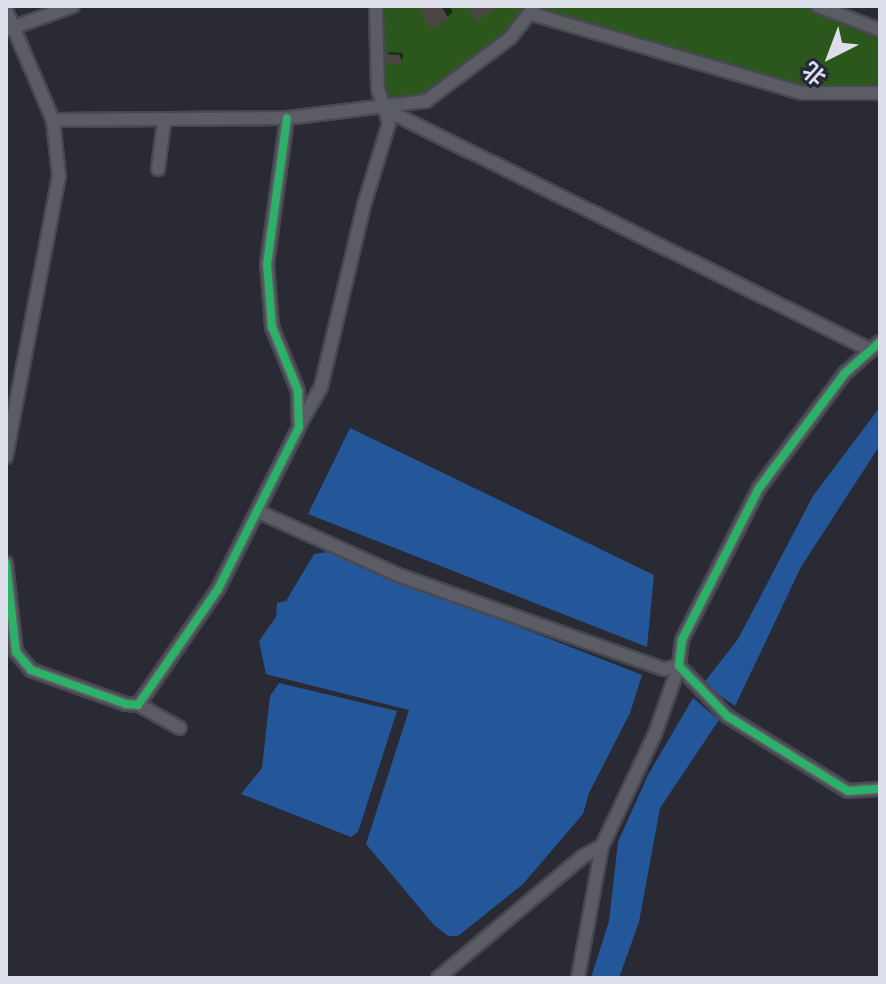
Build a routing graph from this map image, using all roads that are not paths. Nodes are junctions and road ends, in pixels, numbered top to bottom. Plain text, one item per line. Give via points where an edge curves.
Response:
1 (73, 6) edge
2 (376, 6) edge
3 (818, 6) edge
4 (6, 10) edge
5 (533, 10) edge
6 (8, 29) edge
7 (880, 30) edge
8 (880, 93) edge
9 (384, 109) junction
10 (287, 118) junction
11 (53, 120) junction
12 (164, 123) junction
13 (158, 169) dead end
14 (875, 346) edge
15 (299, 427) junction
16 (6, 457) edge
17 (259, 512) junction
18 (6, 563) edge
19 (11, 652) edge
20 (679, 666) junction
21 (137, 704) junction
22 (180, 728) dead end
23 (880, 789) edge
24 (602, 846) junction
25 (438, 978) edge
26 (578, 978) edge

1 - 6 street
2 - 9 street via 378,90
3 - 7 street
4 - 6 street
5 - 8 street via 802,93
5 - 9 street via 510,38 447,89 426,101
6 - 11 street
9 - 10 street
9 - 14 street
9 - 15 street via 389,123 321,387
10 - 12 street
10 - 15 street via 267,264 272,327 298,391
11 - 12 street
11 - 16 street via 59,176
12 - 13 street
14 - 20 street via 845,373 759,488 682,640
15 - 17 street
17 - 20 street via 401,576 664,669
17 - 21 street via 218,589
18 - 19 street
19 - 21 street via 31,670
20 - 23 street via 727,716 848,791
20 - 24 street via 655,734
21 - 22 street
24 - 25 street
24 - 26 street

